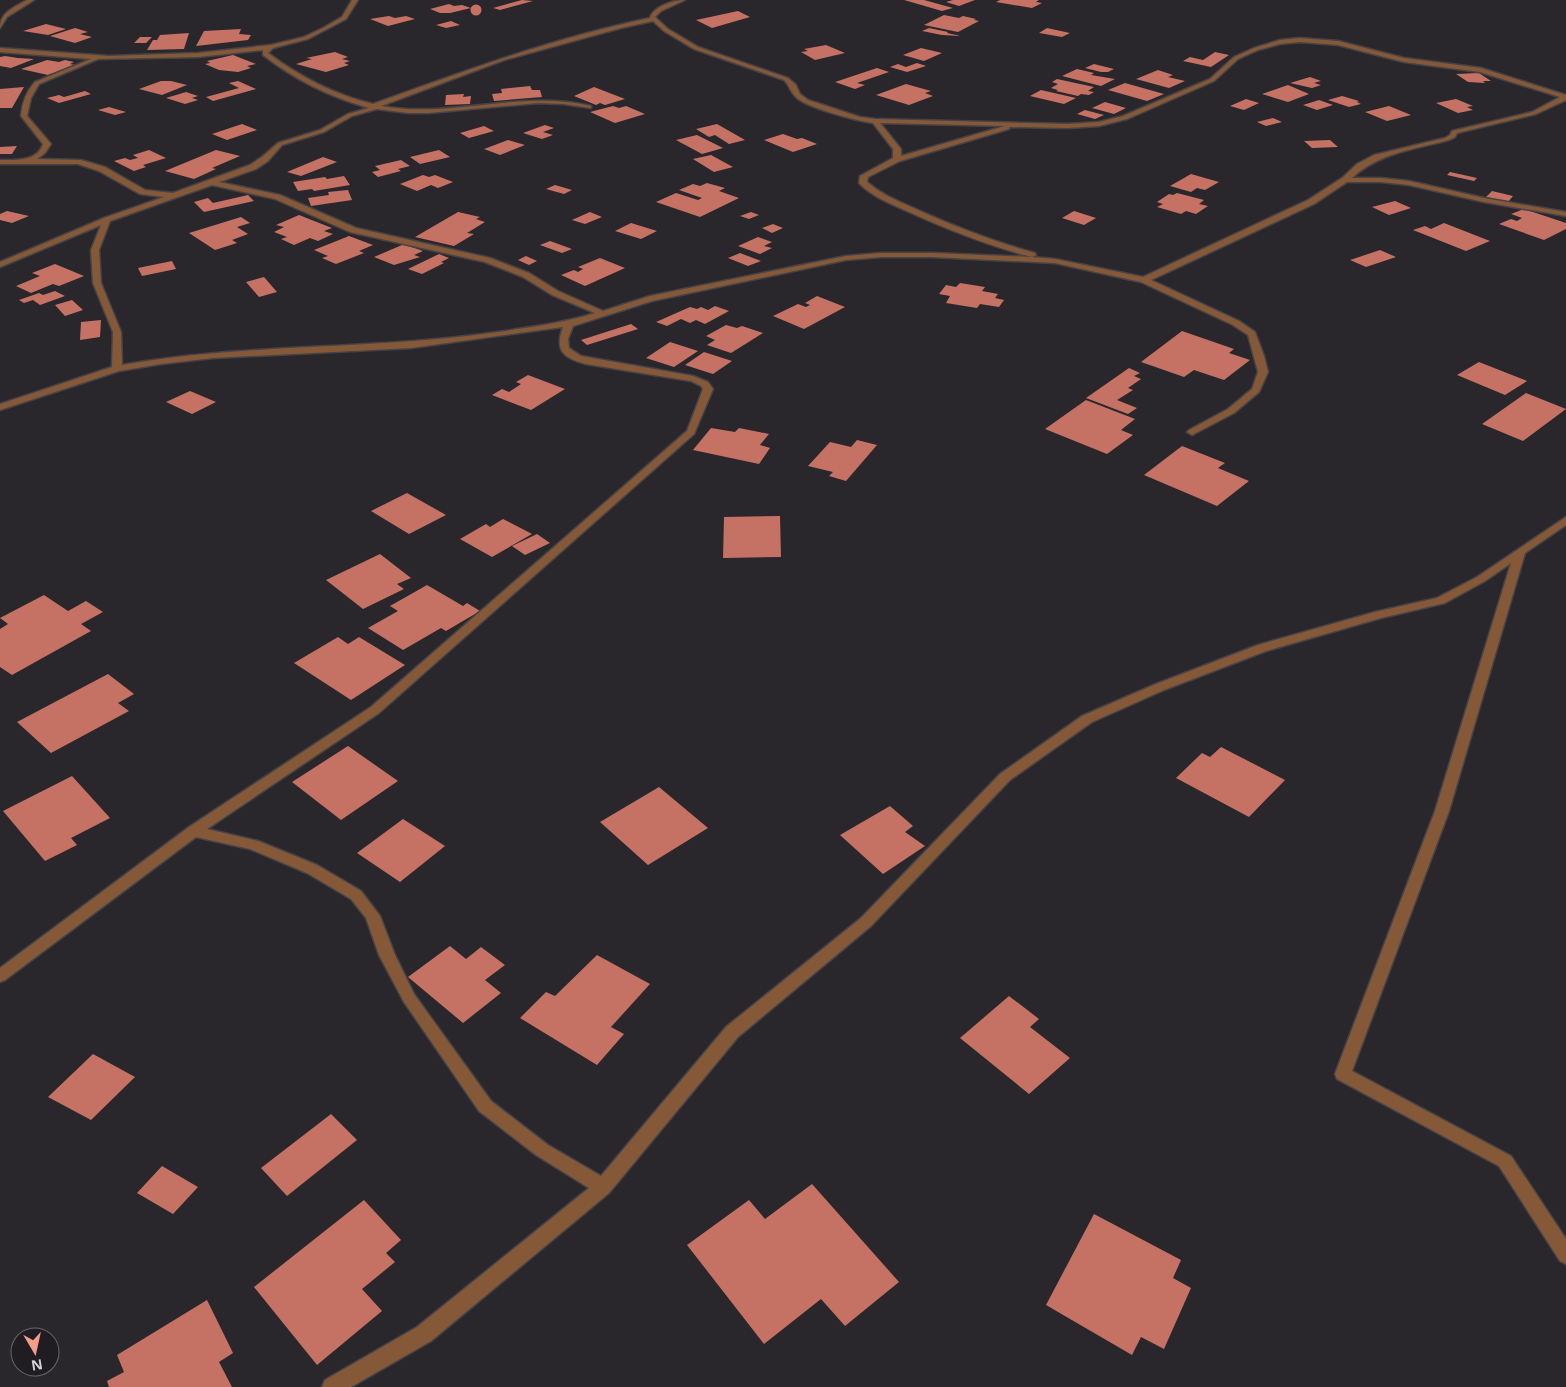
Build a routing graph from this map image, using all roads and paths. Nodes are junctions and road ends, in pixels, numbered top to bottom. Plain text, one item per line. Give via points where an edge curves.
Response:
1 (31, 0) edge
2 (355, 0) edge
3 (682, 0) edge
4 (654, 20) junction
5 (0, 26) edge
6 (271, 47) junction
7 (0, 50) edge
8 (97, 58) junction
9 (1565, 97) edge
10 (373, 107) junction
11 (589, 107) dead end
12 (875, 121) junction
13 (1019, 124) junction
14 (898, 159) junction
15 (29, 160) junction
16 (0, 162) edge
17 (1345, 180) junction
18 (210, 182) junction
19 (173, 195) junction
20 (1566, 214) edge
21 (108, 220) junction
22 (1055, 261) junction
23 (0, 264) edge
24 (1144, 280) junction
25 (604, 314) junction
26 (569, 324) junction
27 (117, 369) junction
28 (0, 407) edge
29 (1192, 432) dead end
30 (1566, 520) edge
31 (1520, 552) junction
32 (194, 831) junction
33 (0, 976) edge
34 (603, 1187) junction
35 (1566, 1256) edge
36 (332, 1387) edge

1 - 5 street via 5,16
2 - 6 street via 344,18 325,29 306,38
3 - 4 street via 659,10 652,17
4 - 10 street via 538,48
4 - 12 street via 696,48 786,79 806,102
6 - 8 street via 190,55
6 - 10 street via 265,54 275,63 326,90
7 - 8 street
8 - 15 street via 32,88 24,116 47,144 41,154
9 - 13 street via 1481,70 1404,60 1338,43 1300,40 1256,49 1236,58 1212,80 1125,118 1084,126
9 - 17 street via 1534,113 1465,128 1447,139 1377,157 1360,166
10 - 11 street via 438,110 556,100
10 - 18 street via 350,115 322,131 280,144 253,167
12 - 13 street
12 - 14 street via 897,148
13 - 14 street
14 - 22 street via 864,176 863,182 890,201 962,234
15 - 16 street
15 - 19 street via 78,162 102,169 143,192
17 - 20 street via 1409,183
17 - 24 street via 1311,202
18 - 19 street
18 - 25 street via 276,197 353,230 487,260 526,275 555,293
19 - 21 street
21 - 23 street
21 - 27 street via 95,250 97,283 118,332
22 - 24 street
22 - 25 street via 881,254 846,258 658,297
24 - 29 street via 1236,323 1252,334 1259,356 1263,372 1256,390 1231,411
25 - 26 street
26 - 27 street via 411,344 213,355
26 - 32 street via 562,341 563,348 571,356 705,384 708,389 691,432 375,710
27 - 28 street
30 - 31 street
31 - 34 street via 1441,601 1262,648 1087,719 1005,777 866,922 732,1032
31 - 35 street via 1442,811 1344,1074 1504,1161
32 - 33 street
32 - 34 street via 253,845 312,869 356,895 373,916 387,955 409,998 485,1106 542,1150
34 - 36 street via 424,1334

